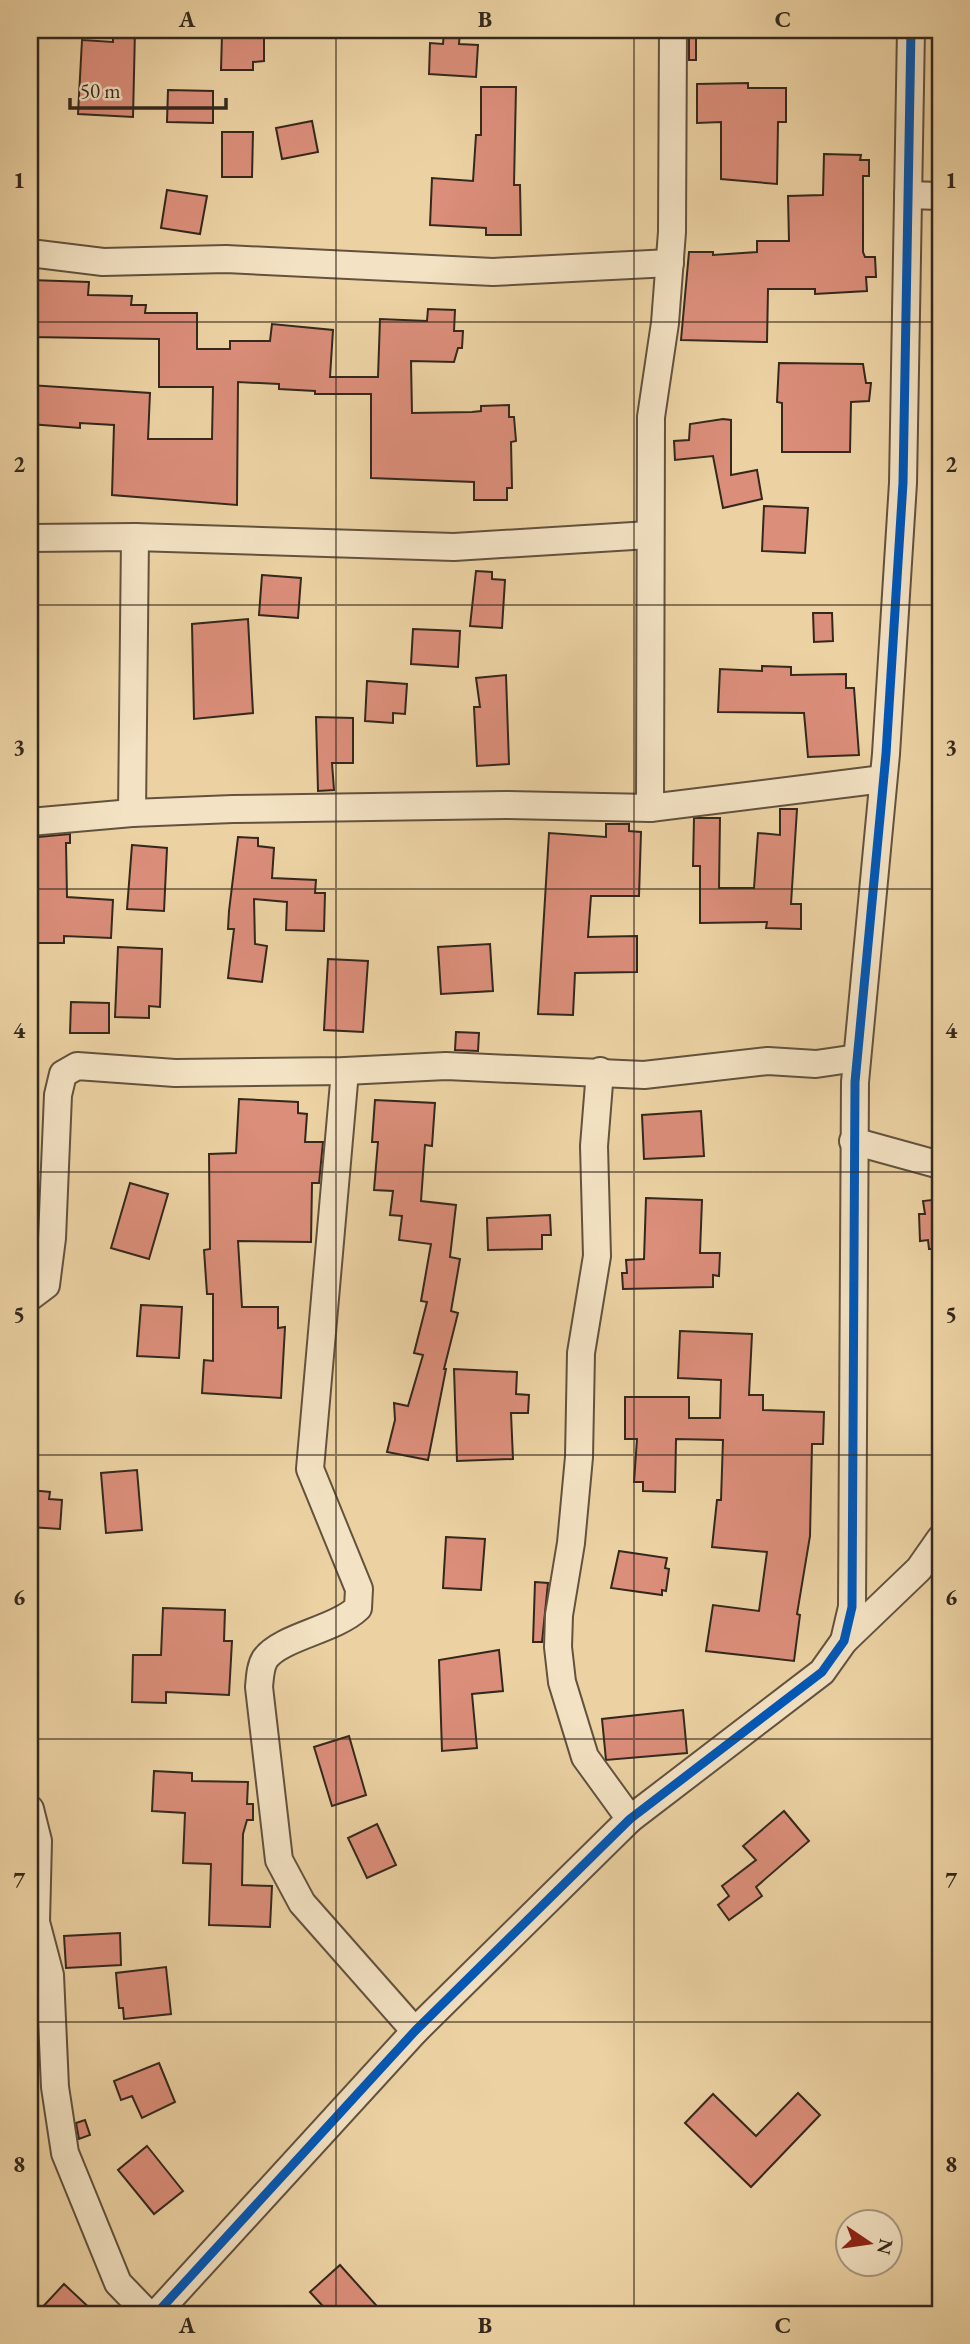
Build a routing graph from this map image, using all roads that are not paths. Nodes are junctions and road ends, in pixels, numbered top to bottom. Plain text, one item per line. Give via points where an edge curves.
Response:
1 (673, 30) edge
2 (911, 30) edge
3 (908, 195) junction
4 (940, 196) edge
5 (30, 253) edge
6 (670, 264) junction
7 (649, 536) junction
8 (135, 537) junction
9 (30, 538) edge
10 (883, 779) junction
11 (650, 808) junction
12 (132, 813) junction
13 (30, 822) edge
14 (857, 1058) junction
15 (345, 1071) junction
16 (600, 1071) junction
17 (853, 1142) junction
18 (940, 1165) edge
19 (30, 1297) edge
20 (940, 1539) edge
21 (845, 1641) junction
22 (30, 1809) edge
23 (630, 1819) junction
24 (415, 2031) junction
25 (148, 2314) edge
26 (156, 2314) edge

1 - 6 street
2 - 3 street
3 - 4 street
3 - 10 street via 903,483
5 - 6 street via 103,262 226,259 493,272
6 - 7 street via 651,417
7 - 8 street via 454,547
7 - 11 street
8 - 9 street
8 - 12 street
10 - 11 street
10 - 14 street
11 - 12 street via 505,805
12 - 13 street
14 - 16 street via 644,1074
14 - 17 street
15 - 16 street via 446,1066
15 - 19 street via 175,1073 76,1066 63,1074 49,1268 46,1285
15 - 24 street via 310,1468 359,1590 358,1608 346,1620 279,1647 265,1659 260,1686 279,1860 302,1903
16 - 23 street via 594,1146 597,1256 581,1353 579,1457 558,1647 562,1682 585,1757
17 - 18 street
17 - 21 street via 852,1607
20 - 21 street via 919,1569
21 - 23 street via 822,1672
22 - 25 street via 38,1841 36,1922 50,1975 55,2087 65,2153 117,2283
23 - 24 street
24 - 26 street

